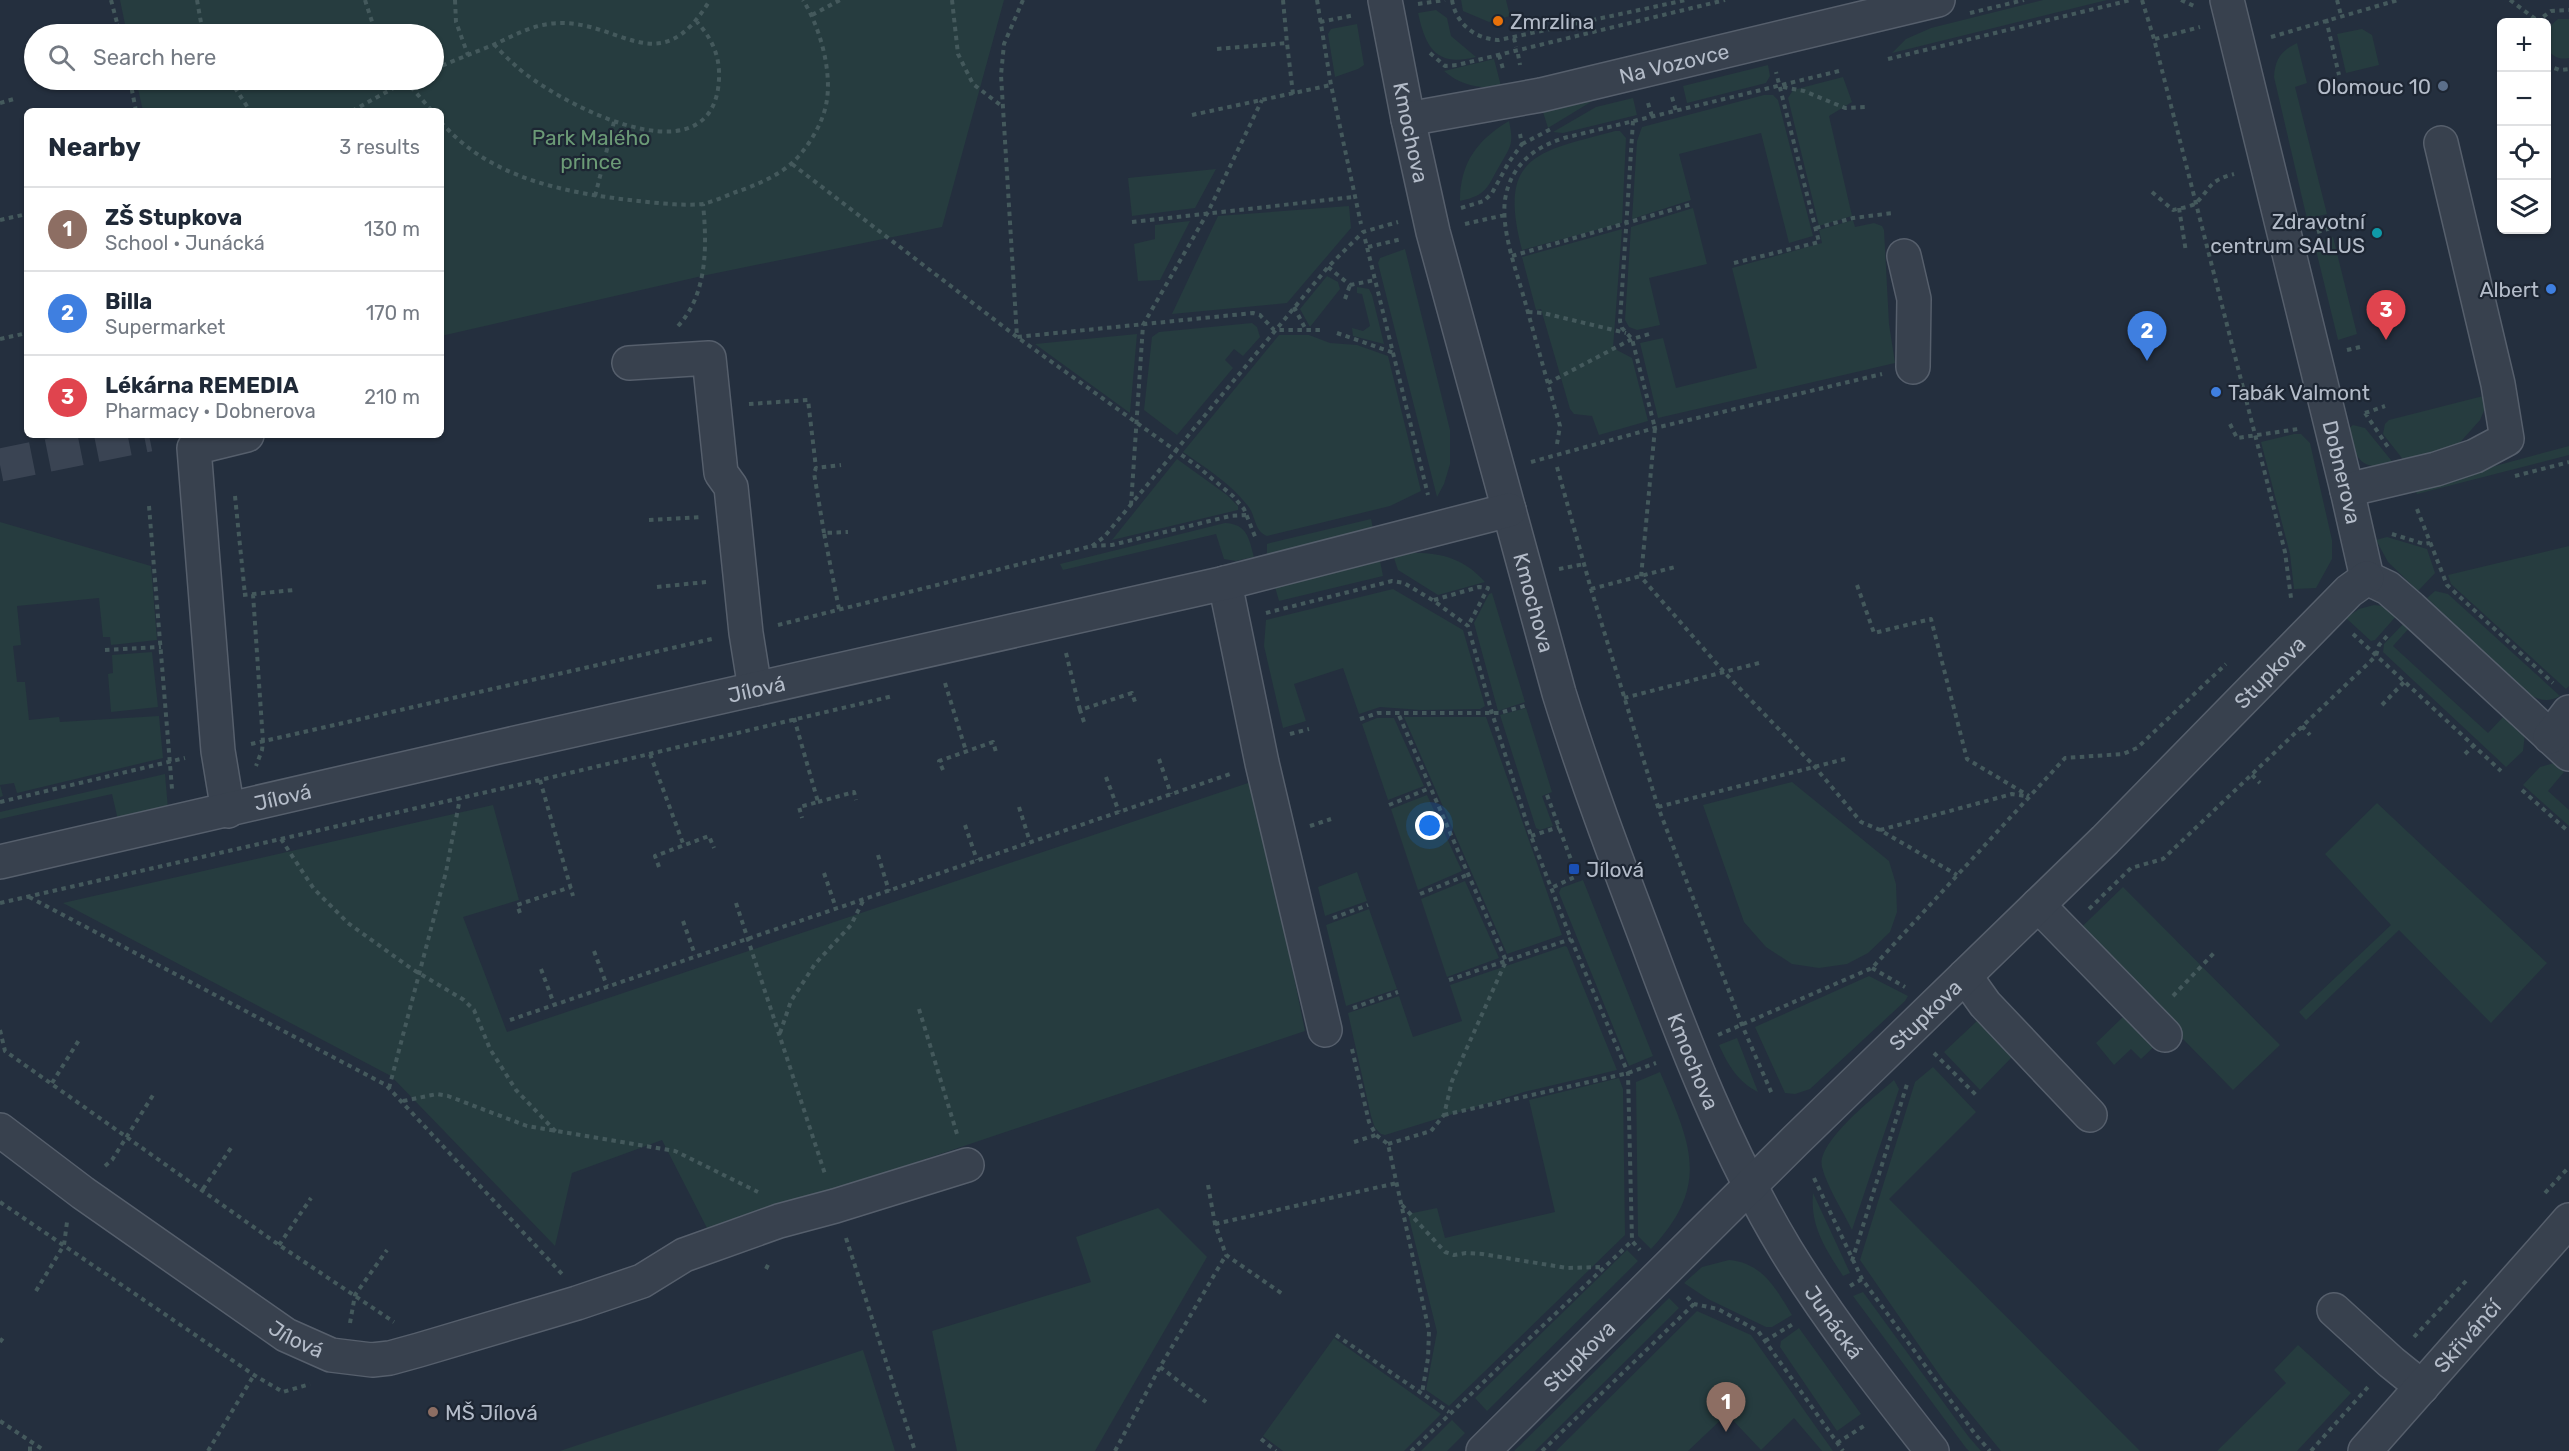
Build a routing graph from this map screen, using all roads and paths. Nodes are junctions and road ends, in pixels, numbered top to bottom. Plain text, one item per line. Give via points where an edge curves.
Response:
1 (111, 0) edge
2 (197, 0) edge
3 (364, 0) edge
4 (455, 0) edge
5 (710, 0) edge
6 (803, 0) edge
7 (840, 0) edge
8 (952, 0) edge
9 (1023, 0) edge
10 (1283, 0) edge
11 (1317, 0) edge
12 (1445, 0) edge
13 (1452, 0) edge
14 (1686, 0) edge
15 (1725, 0) edge
16 (1938, 0) edge
17 (2131, 0) edge
18 (2142, 0) edge
19 (2337, 0) edge
20 (2396, 0) edge
21 (2510, 0) edge
22 (1418, 4) dead end
23 (2569, 10) edge
24 (1387, 11) edge
25 (2218, 13) edge
26 (812, 15) junction
27 (1355, 15) dead end
28 (2341, 15) junction
29 (2532, 18) edge
30 (2542, 18) edge
31 (2326, 19) junction
32 (697, 22) junction
33 (1320, 22) junction
34 (117, 24) edge
35 (201, 24) edge
36 (372, 24) edge
37 (1514, 38) junction
38 (2154, 39) junction
39 (2261, 39) dead end
40 (1287, 43) junction
41 (494, 44) junction
42 (1516, 47) dead end
43 (1217, 49) dead end
44 (468, 55) junction
45 (1888, 59) dead end
46 (444, 65) edge
47 (2551, 67) edge
48 (2569, 69) edge
49 (1839, 71) dead end
50 (2339, 75) dead end
51 (1330, 85) junction
52 (1780, 86) junction
53 (132, 90) edge
54 (236, 90) edge
55 (389, 90) edge
56 (414, 90) edge
57 (1293, 94) junction
58 (1672, 96) dead end
59 (14, 99) dead end
60 (1262, 100) junction
61 (0, 103) edge
62 (1648, 103) dead end
63 (1003, 107) junction
64 (1866, 107) dead end
65 (135, 108) edge
66 (248, 108) edge
67 (357, 108) edge
68 (429, 108) edge
69 (1676, 111) junction
70 (1192, 115) dead end
71 (1652, 116) junction
72 (1408, 119) junction
73 (1633, 121) junction
74 (614, 122) junction
75 (444, 125) edge
76 (1518, 127) dead end
77 (1541, 138) dead end
78 (2441, 143) dead end
79 (1545, 144) junction
80 (792, 164) junction
81 (2268, 164) junction
82 (2151, 192) dead end
83 (595, 196) junction
84 (1354, 197) junction
85 (703, 204) junction
86 (1692, 204) dead end
87 (2194, 204) junction
88 (1461, 208) dead end
89 (2179, 208) junction
90 (1208, 212) junction
91 (1893, 213) dead end
92 (24, 215) edge
93 (1505, 215) junction
94 (0, 220) edge
95 (1132, 222) dead end
96 (1399, 222) dead end
97 (1361, 224) dead end
98 (1464, 224) dead end
99 (1627, 224) junction
100 (1816, 228) junction
101 (1365, 239) dead end
102 (1402, 239) dead end
103 (1368, 247) junction
104 (2186, 252) dead end
105 (1512, 256) junction
106 (1904, 256) dead end
107 (1734, 263) dead end
108 (1328, 267) junction
109 (1375, 280) junction
110 (1350, 285) junction
111 (1345, 299) dead end
112 (1294, 307) junction
113 (1528, 312) junction
114 (1143, 326) junction
115 (1274, 330) junction
116 (1306, 330) junction
117 (1324, 330) dead end
118 (672, 332) dead end
119 (1337, 333) dead end
120 (1626, 333) junction
121 (1653, 333) dead end
122 (24, 334) edge
123 (1017, 337) junction
124 (0, 339) edge
125 (1632, 339) junction
126 (1394, 353) junction
127 (629, 363) dead end
128 (1913, 367) joint
129 (1548, 382) junction
130 (2385, 406) dead end
131 (715, 407) junction
132 (2358, 413) dead end
133 (2365, 413) junction
134 (1136, 423) junction
135 (2230, 424) dead end
136 (1655, 428) junction
137 (2254, 437) junction
138 (223, 438) edge
139 (191, 442) edge
140 (1557, 444) dead end
141 (1176, 452) junction
142 (2393, 454) dead end
143 (1557, 456) dead end
144 (841, 465) dead end
145 (1557, 467) dead end
146 (816, 468) junction
147 (2348, 490) junction
148 (234, 493) dead end
149 (1420, 499) dead end
150 (2414, 502) dead end
151 (149, 506) dead end
152 (1131, 506) junction
153 (1509, 510) junction
154 (1247, 515) junction
155 (2384, 529) dead end
156 (848, 532) dead end
157 (824, 533) junction
158 (1268, 538) dead end
159 (2430, 543) junction
160 (1092, 546) junction
161 (1584, 564) junction
162 (1675, 567) dead end
163 (1554, 570) dead end
164 (1641, 577) junction
165 (2367, 578) junction
166 (708, 582) dead end
167 (1226, 583) junction
168 (1857, 585) dead end
169 (657, 588) dead end
170 (1591, 589) junction
171 (294, 590) dead end
172 (253, 594) junction
173 (245, 595) junction
174 (206, 597) junction
175 (1434, 601) junction
176 (2283, 606) dead end
177 (839, 609) junction
178 (1233, 615) junction
179 (1058, 621) junction
180 (1468, 626) junction
181 (2350, 632) dead end
182 (746, 633) junction
183 (161, 647) junction
184 (105, 650) dead end
185 (1077, 652) dead end
186 (1066, 655) junction
187 (2376, 656) junction
188 (1055, 657) dead end
189 (2228, 661) dead end
190 (1759, 663) dead end
191 (1724, 672) junction
192 (956, 681) dead end
193 (2405, 681) junction
194 (945, 683) junction
195 (770, 686) junction
196 (933, 686) dead end
197 (899, 694) dead end
198 (1624, 698) junction
199 (1136, 705) dead end
200 (2382, 705) dead end
201 (1080, 710) junction
202 (1398, 712) junction
203 (1492, 713) junction
204 (795, 719) junction
205 (1360, 719) dead end
206 (1084, 722) dead end
207 (2561, 722) edge
208 (2302, 726) junction
209 (1309, 729) dead end
210 (2310, 735) dead end
211 (263, 742) junction
212 (248, 745) dead end
213 (2473, 746) junction
214 (1272, 750) junction
215 (966, 751) junction
216 (996, 753) dead end
217 (650, 754) junction
218 (2465, 754) dead end
219 (187, 758) dead end
220 (1159, 759) dead end
221 (1845, 759) dead end
222 (170, 762) junction
223 (1815, 767) junction
224 (255, 768) dead end
225 (943, 770) dead end
226 (2501, 771) dead end
227 (2252, 775) junction
228 (1106, 777) dead end
229 (540, 780) junction
230 (2260, 783) dead end
231 (1430, 788) junction
232 (2522, 790) dead end
233 (1171, 794) junction
234 (1547, 795) dead end
235 (172, 796) dead end
236 (2029, 796) junction
237 (460, 798) junction
238 (856, 800) dead end
239 (0, 802) edge
240 (818, 802) junction
241 (1389, 805) dead end
242 (1019, 807) dead end
243 (1658, 807) junction
244 (228, 811) junction
245 (1119, 812) junction
246 (802, 818) dead end
247 (1331, 819) dead end
248 (965, 825) dead end
249 (1559, 827) junction
250 (1301, 829) dead end
251 (1880, 830) junction
252 (2569, 832) edge
253 (1531, 836) junction
254 (281, 839) junction
255 (1030, 842) junction
256 (684, 846) junction
257 (714, 848) dead end
258 (878, 855) dead end
259 (977, 860) junction
260 (0, 862) edge
261 (659, 867) dead end
262 (824, 873) dead end
263 (1467, 875) junction
264 (1957, 875) junction
265 (571, 887) junction
266 (1551, 888) junction
267 (889, 891) junction
268 (1420, 894) dead end
269 (573, 896) dead end
270 (28, 897) junction
271 (864, 899) junction
272 (0, 903) edge
273 (736, 903) dead end
274 (2038, 905) junction
275 (1368, 906) dead end
276 (836, 908) junction
277 (520, 914) dead end
278 (683, 921) dead end
279 (1323, 921) dead end
280 (2065, 932) junction
281 (748, 938) junction
282 (1571, 939) junction
283 (594, 951) dead end
284 (2214, 953) dead end
285 (695, 955) junction
286 (1506, 962) junction
287 (542, 969) dead end
288 (420, 974) junction
289 (1965, 976) junction
290 (1449, 980) dead end
291 (607, 986) junction
292 (1398, 992) dead end
293 (554, 1004) junction
294 (919, 1009) dead end
295 (510, 1020) dead end
296 (1742, 1025) junction
297 (2157, 1027) joint
298 (1340, 1028) junction
299 (0, 1030) edge
300 (780, 1034) junction
301 (1717, 1036) dead end
302 (79, 1040) dead end
303 (1927, 1059) dead end
304 (1656, 1062) dead end
305 (1628, 1073) junction
306 (1908, 1078) dead end
307 (52, 1083) junction
308 (389, 1088) junction
309 (155, 1092) dead end
310 (1772, 1095) dead end
311 (1977, 1096) dead end
312 (402, 1101) junction
313 (1444, 1115) junction
314 (2090, 1115) dead end
315 (0, 1130) edge
316 (557, 1132) junction
317 (1376, 1135) junction
318 (127, 1137) junction
319 (1354, 1142) dead end
320 (1388, 1144) junction
321 (233, 1145) dead end
322 (967, 1165) joint
323 (99, 1172) dead end
324 (1814, 1178) dead end
325 (1397, 1183) junction
326 (1208, 1185) dead end
327 (1750, 1185) junction
328 (203, 1189) junction
329 (311, 1198) dead end
330 (0, 1203) edge
331 (1402, 1204) junction
332 (835, 1206) junction
333 (794, 1217) junction
334 (2569, 1220) edge
335 (1215, 1224) junction
336 (847, 1238) dead end
337 (64, 1245) junction
338 (279, 1245) junction
339 (387, 1250) dead end
340 (1226, 1256) junction
341 (1852, 1261) junction
342 (1603, 1267) junction
343 (1862, 1279) junction
344 (1849, 1286) dead end
345 (36, 1291) dead end
346 (355, 1295) junction
347 (1284, 1295) dead end
348 (577, 1303) junction
349 (2334, 1310) dead end
350 (1796, 1322) dead end
351 (349, 1330) dead end
352 (1336, 1335) dead end
353 (1765, 1341) junction
354 (2391, 1362) junction
355 (1160, 1367) junction
356 (254, 1375) junction
357 (313, 1383) dead end
358 (2422, 1387) junction
359 (1422, 1393) junction
360 (1206, 1402) dead end
361 (1449, 1413) junction
362 (0, 1421) edge
363 (1261, 1439) dead end
364 (30, 1441) junction
365 (2375, 1447) edge
366 (30, 1451) edge
367 (45, 1451) edge
368 (208, 1451) edge
369 (915, 1451) edge
370 (1115, 1451) edge
371 (1276, 1451) edge
372 (1411, 1451) edge
373 (1483, 1451) edge
374 (1542, 1451) edge
375 (1844, 1451) edge
376 (1932, 1451) edge
377 (1990, 1451) edge
378 (2311, 1451) edge

1 - 34 path
2 - 35 path
3 - 36 path
4 - 44 path via 456,22
5 - 32 path
6 - 26 path
7 - 26 path
8 - 63 path via 957,54 974,84
9 - 63 path via 1004,44
10 - 40 path
11 - 33 path
12 - 22 path
13 - 37 path via 1458,19 1478,35 1488,39
14 - 37 path
15 - 24 path via 1445,66
16 - 72 street, Na Vozovce via 1541,95
17 - 45 path
18 - 38 path
19 - 28 path
20 - 28 path
21 - 29 path
23 - 30 path via 2551,11
24 - 72 street, Kmochova
25 - 38 path
25 - 81 street, Dobnerova
26 - 80 path via 826,70 826,105 813,136
27 - 33 path
28 - 31 path
31 - 39 path
31 - 50 path
32 - 41 path via 676,38 657,44 551,23
32 - 74 path via 717,54 717,95 708,113 693,126 671,132
33 - 51 path
37 - 42 path
38 - 87 path
40 - 43 path
40 - 57 path
41 - 44 path
41 - 74 path via 517,68 547,88
44 - 46 path
47 - 48 path
49 - 52 path
51 - 57 path
51 - 84 path
52 - 64 path via 1845,108
52 - 69 path
52 - 100 path
53 - 65 path
54 - 66 path
55 - 67 path
56 - 68 path
57 - 60 path
58 - 69 path
59 - 61 path
60 - 70 path
60 - 90 path
62 - 71 path
63 - 123 path
69 - 71 path
71 - 73 path
72 - 153 street, Kmochova via 1433,232
73 - 79 path
73 - 99 path
74 - 83 path
75 - 83 path via 488,162 563,191
76 - 88 path via 1522,144 1492,193 1484,201
77 - 79 path
78 - 147 street via 2498,384 2507,439 2475,456 2436,469
79 - 93 path via 1516,170 1505,199
80 - 85 path via 753,186
80 - 123 path
81 - 87 path via 2221,178 2206,188
81 - 147 street, Dobnerova
82 - 89 path via 2173,210
83 - 85 path
84 - 90 path
84 - 97 path
85 - 118 path via 702,276 687,314
86 - 99 path
87 - 89 path
87 - 137 path
89 - 104 path
90 - 95 path
90 - 114 path
91 - 100 path
92 - 94 path
93 - 98 path
93 - 105 path
96 - 108 path via 1363,232
99 - 105 path
99 - 120 path via 1620,321
100 - 107 path via 1819,242
101 - 103 path
102 - 103 path
103 - 109 path
105 - 113 path
106 - 128 street via 1914,299
108 - 110 path
108 - 112 path
109 - 110 path
109 - 126 path
110 - 111 path
112 - 115 path
112 - 116 path
113 - 120 path
113 - 129 path
114 - 115 path via 1253,313
114 - 123 path
114 - 134 path
115 - 116 path
115 - 141 path
116 - 117 path
119 - 126 path
120 - 125 path
121 - 125 path
122 - 124 path
123 - 134 path
125 - 129 path
125 - 136 path
126 - 149 path via 1429,495
127 - 131 street via 709,358
128 - 136 path
129 - 140 path via 1560,426
130 - 133 path
131 - 146 path via 808,400
131 - 182 street via 722,473 731,487
132 - 133 path
133 - 142 path
134 - 141 path
134 - 152 path
135 - 137 path via 2236,438
136 - 143 path
136 - 164 path
137 - 176 path via 2285,552 2291,598
138 - 139 street
139 - 174 street
141 - 152 path
141 - 154 path via 1233,496
144 - 146 path
145 - 161 path
146 - 157 path
147 - 165 street, Dobnerova
148 - 173 path
150 - 159 path
151 - 183 path
152 - 160 path
153 - 167 street, Jílová
153 - 327 street, Kmochova via 1581,763 1687,1049
154 - 158 path via 1257,540
154 - 160 path
155 - 159 path
156 - 157 path
157 - 177 path
159 - 207 path via 2447,585
160 - 177 path
161 - 163 path
161 - 170 path
162 - 164 path
164 - 170 path
164 - 191 path
165 - 207 street via 2388,588
165 - 274 street, Stupkova via 2349,591
166 - 169 path
167 - 178 street
167 - 179 street, Jílová
168 - 236 path via 1874,633 1931,620 1967,759
170 - 198 path
171 - 172 path
172 - 173 path
172 - 211 path
173 - 174 path
174 - 244 street via 218,751
175 - 178 path via 1404,583 1392,581 1260,615
175 - 180 path
175 - 180 path via 1488,588
177 - 182 path
178 - 214 street
179 - 186 path
179 - 195 street, Jílová
180 - 203 path
181 - 187 path
182 - 195 street
182 - 211 path
183 - 184 path
183 - 222 path
185 - 186 path
186 - 188 path
186 - 201 path
187 - 193 path
187 - 208 path
189 - 236 path via 2137,748 2123,754 2065,758
190 - 191 path
191 - 198 path
191 - 223 path
192 - 194 path
193 - 200 path
193 - 213 path
194 - 196 path
194 - 215 path
195 - 204 path
195 - 244 street, Jílová
197 - 204 path
198 - 243 path
199 - 201 path via 1132,693
201 - 206 path
202 - 203 path
202 - 205 path
202 - 231 path
203 - 253 path
204 - 217 path
204 - 240 path
208 - 210 path
208 - 227 path
209 - 214 path
211 - 212 path
211 - 224 path
213 - 218 path
213 - 226 path
214 - 233 path
214 - 298 street
215 - 216 path via 993,742
215 - 225 path via 939,761
217 - 229 path
217 - 256 path
219 - 222 path
220 - 233 path
221 - 223 path
222 - 235 path
222 - 239 path
223 - 243 path
223 - 251 path via 1861,822
227 - 230 path
227 - 280 path via 2163,859 2132,868
228 - 245 path
229 - 237 path
229 - 265 path
231 - 241 path
231 - 263 path
232 - 252 path
233 - 245 path
234 - 249 path
236 - 251 path via 2012,794
236 - 264 path
237 - 254 path
237 - 288 path
238 - 240 path via 854,792
240 - 246 path via 799,807
242 - 255 path
243 - 296 path
244 - 260 street, Jílová
245 - 255 path
247 - 250 path
248 - 259 path
249 - 253 path
249 - 266 path via 1577,876
251 - 264 path
253 - 266 path
254 - 270 path
254 - 288 path via 314,889 348,923
255 - 259 path
256 - 257 path via 709,836
256 - 261 path via 655,856
258 - 267 path
259 - 267 path
262 - 276 path
263 - 268 path
263 - 286 path
264 - 296 path via 1872,968
265 - 269 path
265 - 277 path via 517,905
266 - 282 path
267 - 271 path
270 - 272 path
270 - 308 path
271 - 276 path
271 - 300 path via 851,925 815,964 791,1001
273 - 281 path
274 - 280 street
274 - 289 street, Stupkova
275 - 279 path
276 - 281 path
278 - 285 path
280 - 297 street
281 - 285 path
281 - 300 path
282 - 286 path
282 - 305 path
283 - 291 path
284 - 297 path
285 - 291 path
286 - 290 path
286 - 313 path via 1452,1081
287 - 293 path
288 - 308 path
288 - 316 path via 474,1010 490,1049 516,1090
289 - 314 street via 1985,1004
289 - 327 street, Stupkova
291 - 293 path
292 - 298 path
293 - 295 path
294 - 322 path
296 - 301 path
296 - 310 path
298 - 317 path
299 - 307 path via 5,1050
300 - 332 path
302 - 307 path
303 - 311 path via 1933,1052
304 - 305 path
305 - 313 path
305 - 342 path via 1632,1241
306 - 341 path
307 - 318 path
308 - 312 path
309 - 318 path
312 - 316 path via 448,1096 527,1126
312 - 348 path via 559,1269
313 - 320 path via 1431,1131
315 - 348 street, Jílová via 286,1335 331,1355 390,1358
316 - 333 path via 675,1151 784,1204
317 - 319 path
317 - 320 path
318 - 323 path
318 - 328 path
320 - 325 path
321 - 328 path
322 - 332 street, Jílová
324 - 341 path
325 - 331 path
325 - 335 path
326 - 335 path
327 - 373 street, Stupkova
327 - 376 street, Junácká via 1822,1305
328 - 338 path
329 - 338 path
330 - 337 path
331 - 342 path via 1445,1252 1454,1256 1482,1254 1567,1268
331 - 359 path via 1429,1331
332 - 333 street, Jílová
333 - 348 street, Jílová via 684,1256 642,1281
334 - 358 street, Skřivánčí
335 - 340 path
336 - 369 path
337 - 345 path
337 - 356 path
338 - 346 path
339 - 346 path
340 - 347 path
340 - 355 path
341 - 343 path
342 - 361 path
343 - 344 path
343 - 377 path
346 - 351 path
349 - 354 street
350 - 353 path
352 - 359 path
353 - 374 path via 1758,1331 1718,1309 1694,1304
353 - 375 path
354 - 358 street
354 - 378 path
355 - 360 path
355 - 370 path
356 - 357 path via 283,1392
356 - 368 path
358 - 365 street, Skřivánčí
359 - 361 path
361 - 372 path
362 - 364 path
363 - 371 path
364 - 366 path
364 - 367 path

